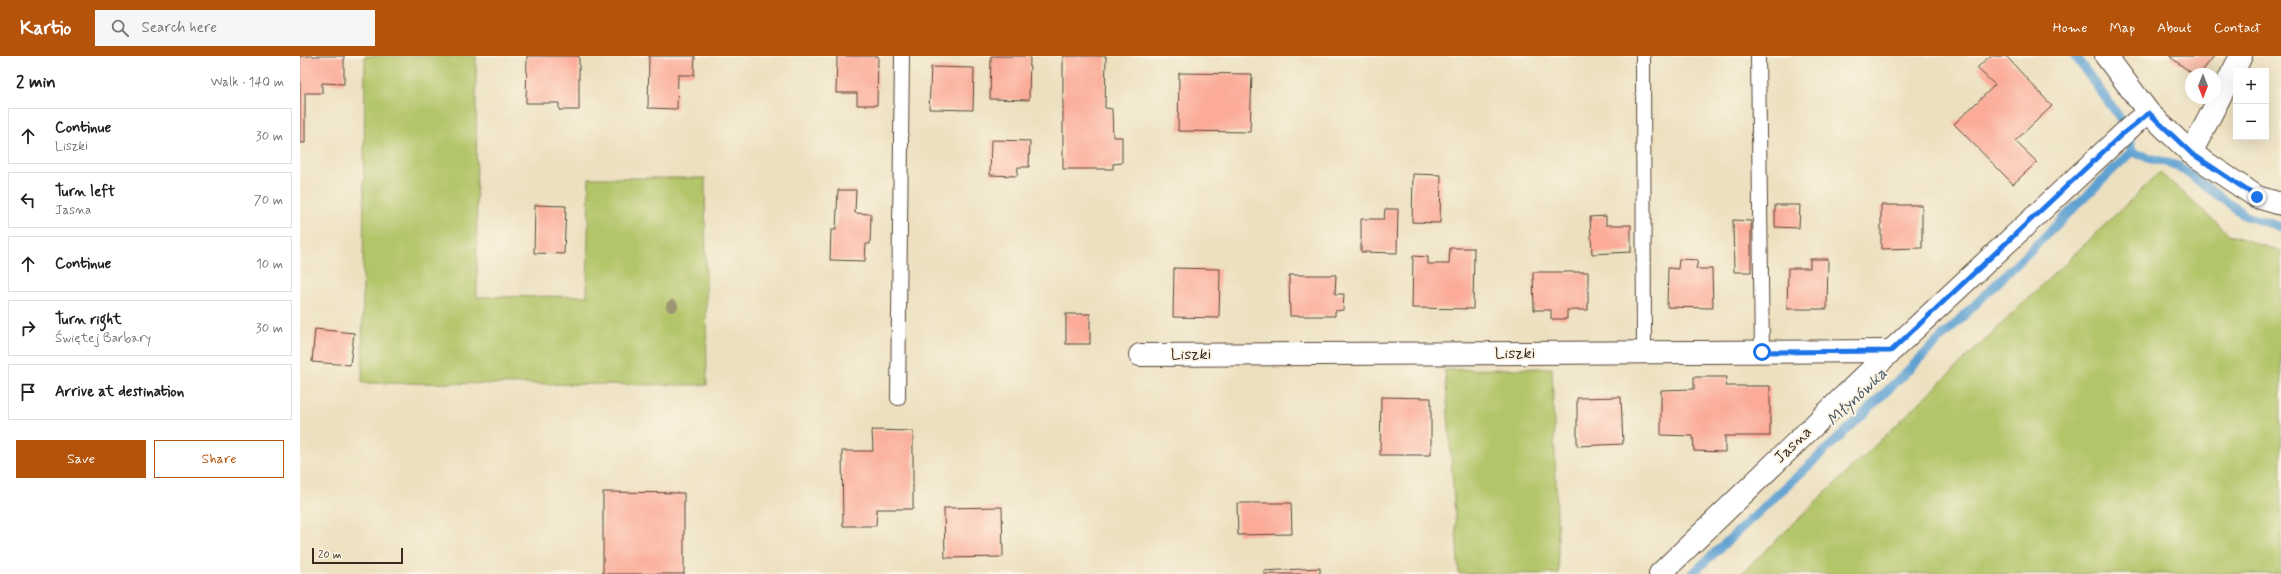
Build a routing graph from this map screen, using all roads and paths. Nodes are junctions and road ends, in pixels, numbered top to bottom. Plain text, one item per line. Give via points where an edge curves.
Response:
1 (902, 56) edge
2 (1643, 56) edge
3 (1758, 56) edge
4 (2106, 56) edge
5 (2241, 56) edge
6 (2135, 124) junction
7 (2191, 153) junction
8 (2281, 204) edge
9 (1891, 351) junction
10 (1762, 352) junction
11 (1644, 353) junction
12 (1140, 355) dead end
13 (898, 398) dead end
14 (1660, 574) edge

1 - 13 lane
2 - 11 lane
3 - 10 lane
4 - 6 street
5 - 7 street
6 - 7 street
6 - 9 street, Jasna
7 - 8 street via 2257,197
9 - 10 street, Liszki
9 - 14 street, Jasna
10 - 11 street, Liszki
11 - 12 street, Liszki

